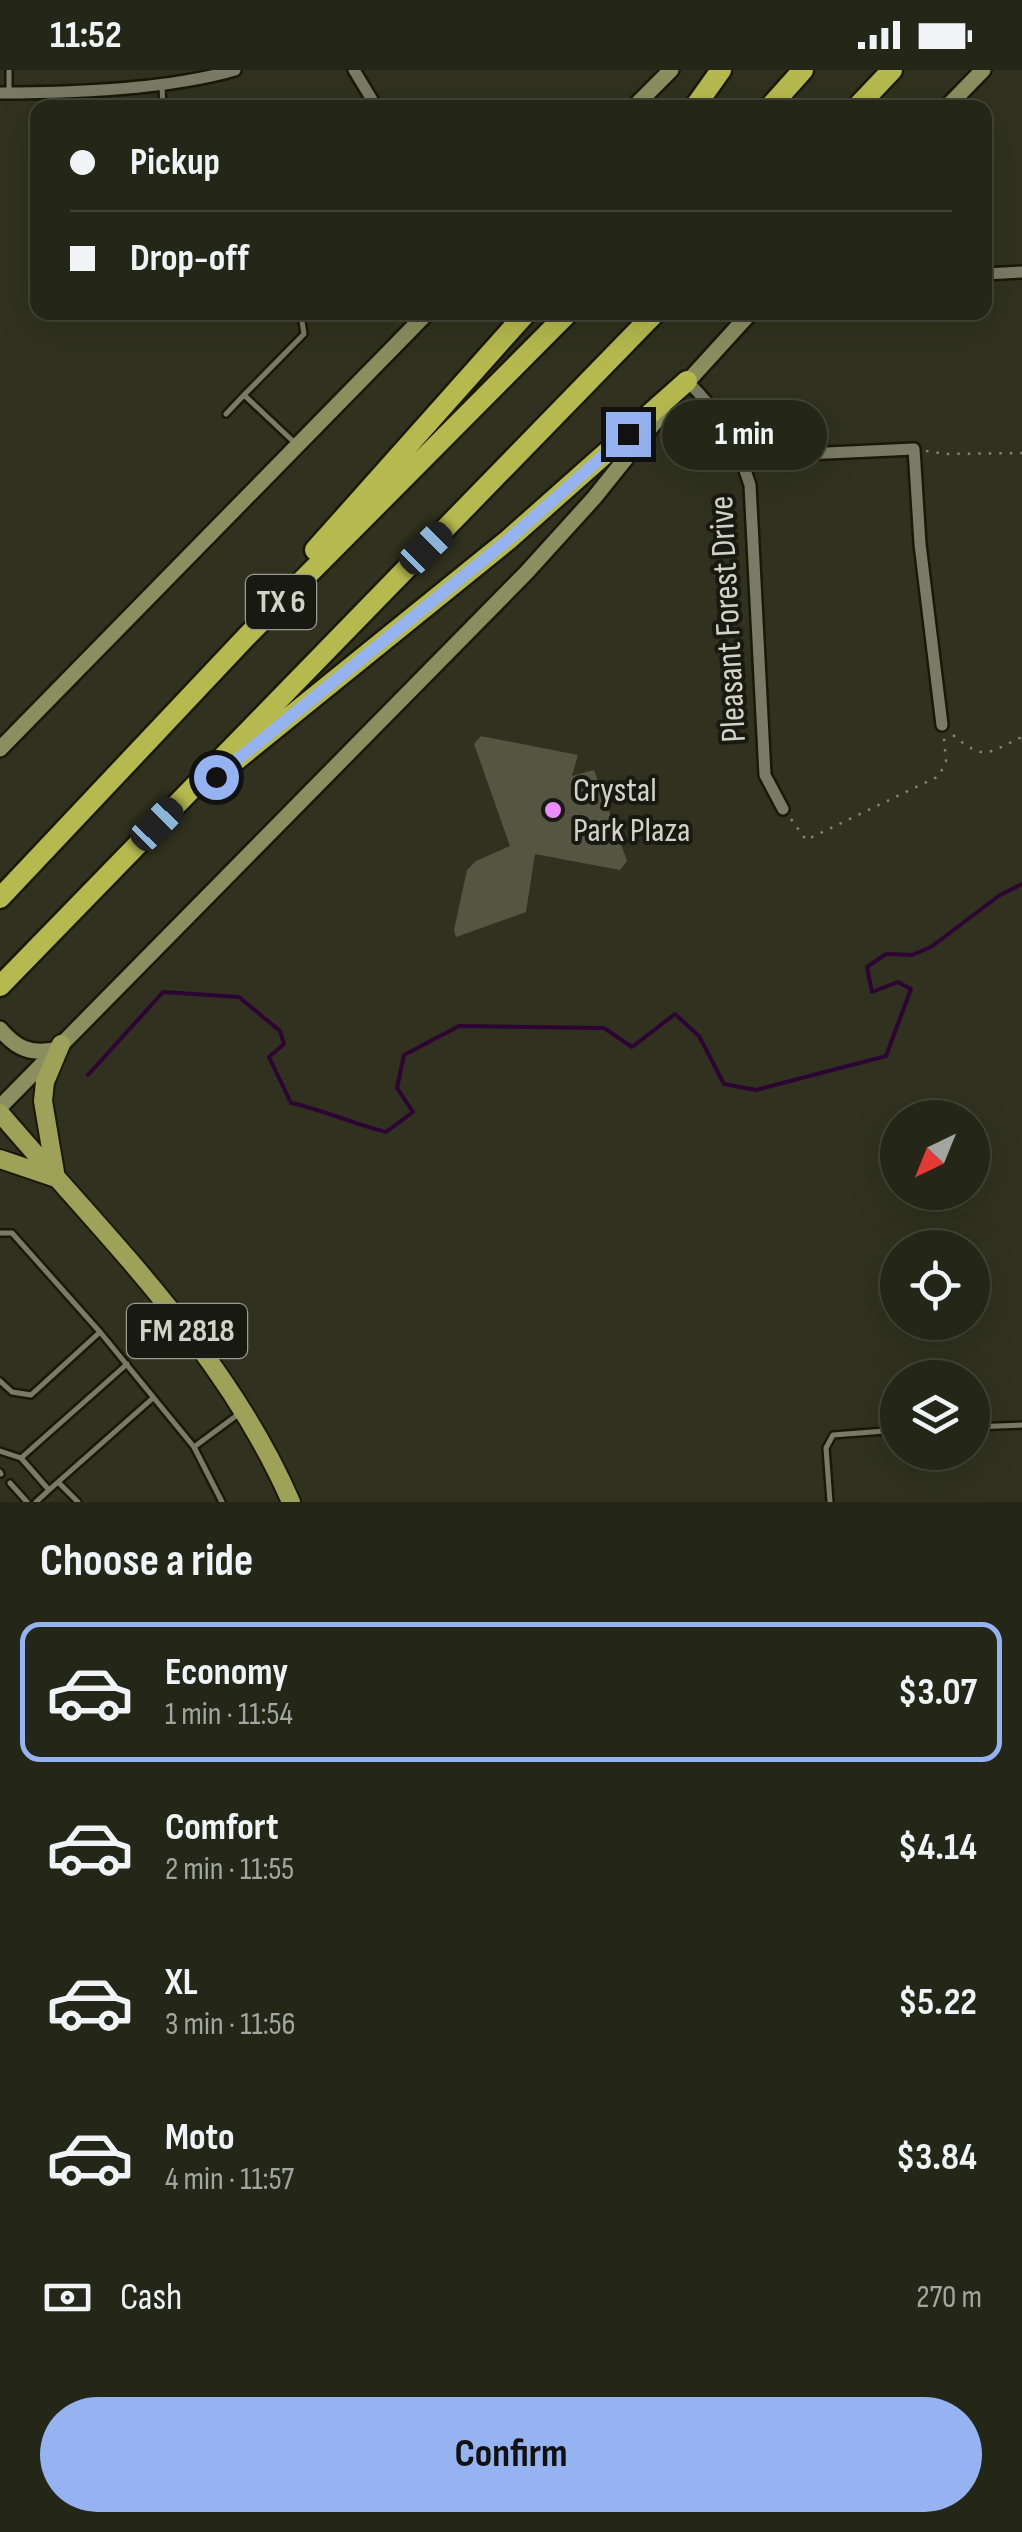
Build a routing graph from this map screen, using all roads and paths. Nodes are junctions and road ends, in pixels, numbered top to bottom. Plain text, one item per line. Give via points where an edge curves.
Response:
1 (9, 70) edge
2 (235, 70) edge
3 (354, 70) edge
4 (671, 70) edge
5 (722, 70) edge
6 (804, 70) edge
7 (892, 70) edge
8 (983, 70) edge
9 (162, 84) junction
10 (5, 93) edge
11 (163, 100) edge
12 (372, 100) edge
13 (641, 100) edge
14 (700, 100) edge
15 (776, 100) edge
16 (864, 100) edge
17 (954, 100) edge
18 (1022, 272) edge
19 (992, 274) edge
20 (301, 320) edge
21 (420, 320) edge
22 (520, 320) edge
23 (560, 320) edge
24 (648, 320) edge
25 (744, 320) edge
26 (687, 381) junction
27 (244, 396) junction
28 (226, 414) dead end
29 (298, 446) junction
30 (914, 449) junction
31 (1022, 453) edge
32 (741, 457) junction
33 (247, 636) junction
34 (942, 725) junction
35 (1022, 737) edge
36 (0, 748) edge
37 (783, 809) joint
38 (157, 824) junction
39 (0, 898) edge
40 (7, 980) edge
41 (0, 1029) edge
42 (58, 1047) junction
43 (0, 1110) edge
44 (0, 1159) edge
45 (56, 1178) junction
46 (0, 1232) edge
47 (100, 1332) junction
48 (127, 1364) junction
49 (0, 1381) edge
50 (153, 1397) junction
51 (243, 1411) junction
52 (1022, 1426) edge
53 (990, 1427) edge
54 (880, 1431) edge
55 (194, 1447) junction
56 (0, 1450) edge
57 (20, 1458) junction
58 (58, 1482) junction
59 (10, 1483) dead end
60 (49, 1490) junction
61 (27, 1502) edge
62 (36, 1502) edge
63 (78, 1502) edge
64 (222, 1502) edge
65 (291, 1502) edge
66 (830, 1502) edge

1 - 10 lane
2 - 9 street
3 - 12 street
4 - 13 main road
5 - 14 highway
6 - 15 highway
7 - 16 highway
8 - 17 main road
9 - 10 street
9 - 11 lane
18 - 19 street
20 - 27 lane via 304,334
21 - 29 main road
22 - 33 highway via 278,591
23 - 33 highway, TX 6
24 - 38 highway, TX 6
25 - 26 main road
26 - 32 street, Pleasant Forest Drive via 723,421
26 - 38 highway via 508,540
26 - 42 main road via 526,573
27 - 28 lane
27 - 29 lane
29 - 36 main road
30 - 31 path
30 - 32 street
30 - 34 street
32 - 37 street, Pleasant Forest Drive via 753,510 765,775
33 - 39 highway, TX 6
34 - 35 path via 972,751 986,753
34 - 37 path via 946,761 939,776 806,840
38 - 40 highway, TX 6
41 - 42 main road via 34,1054
42 - 43 main road
42 - 45 main road via 43,1100
43 - 45 main road, FM 2818
44 - 45 main road
45 - 51 main road, FM 2818 via 206,1354
46 - 47 lane via 12,1233
47 - 48 lane
47 - 49 lane via 31,1395 12,1392
48 - 50 lane
48 - 57 lane
50 - 55 lane
50 - 58 lane
51 - 55 lane
51 - 65 main road, FM 2818
52 - 53 lane
54 - 66 lane via 832,1435 826,1448
55 - 64 lane
56 - 57 lane
57 - 60 lane
58 - 60 lane
58 - 63 lane
59 - 61 lane
60 - 62 lane

